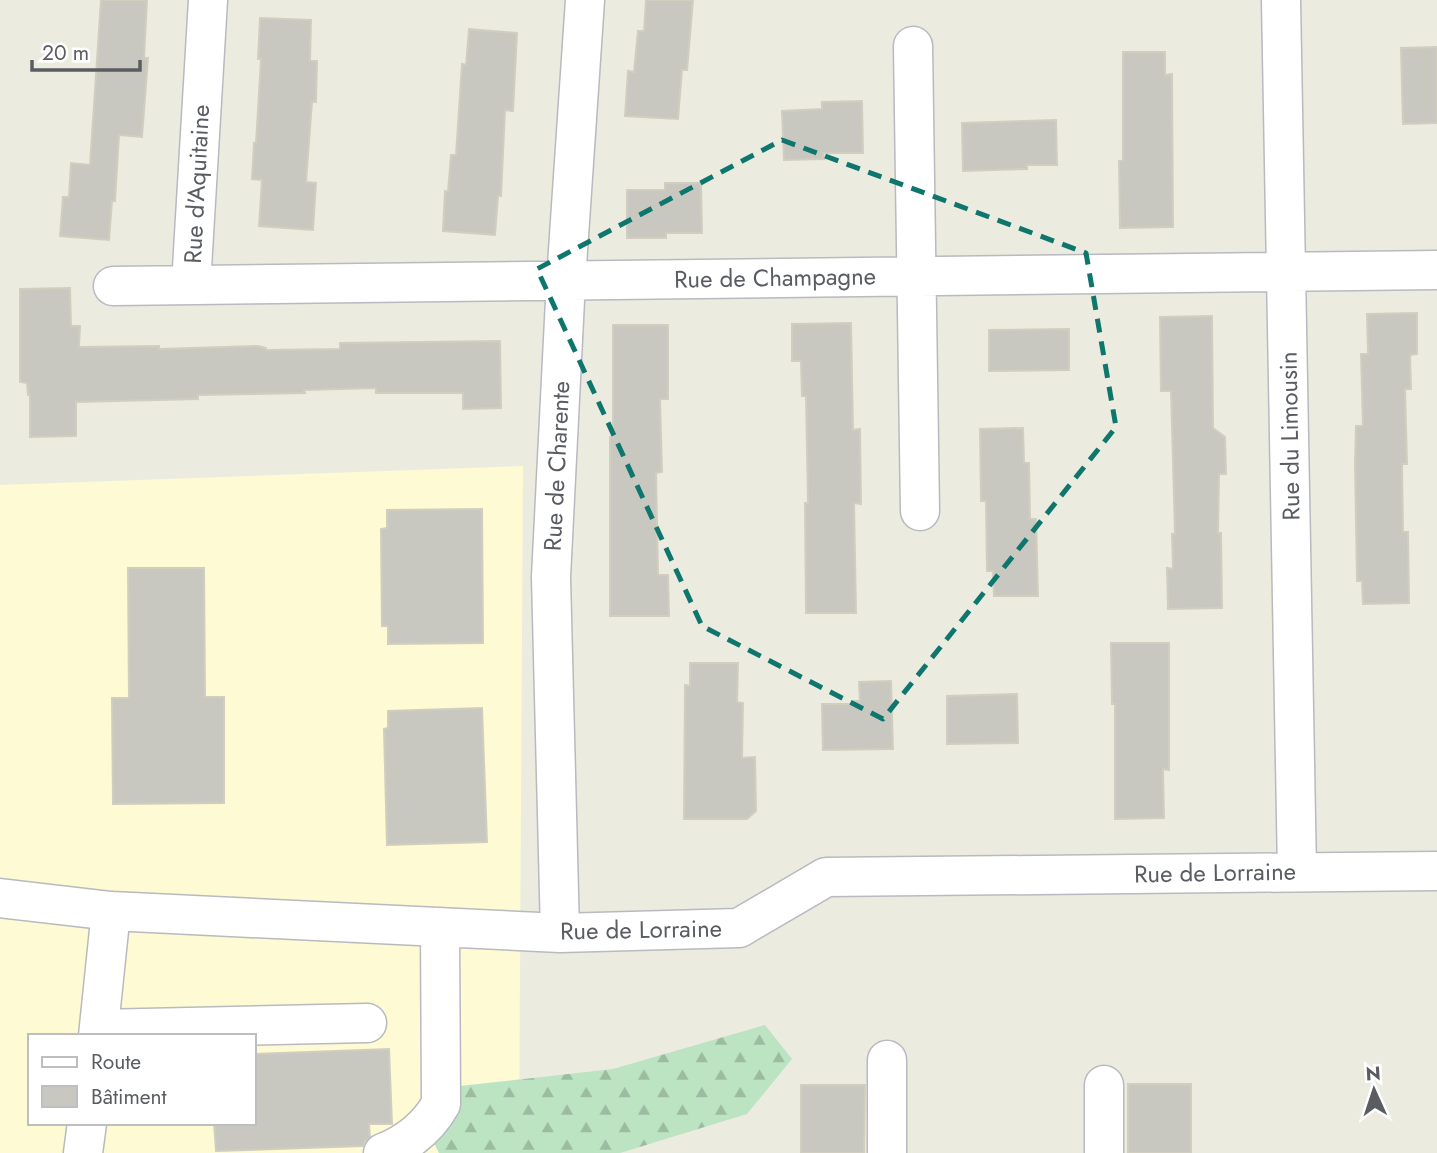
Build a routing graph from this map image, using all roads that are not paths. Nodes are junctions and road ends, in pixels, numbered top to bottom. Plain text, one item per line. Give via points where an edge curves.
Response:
1 (208, 0) edge
2 (585, 0) edge
3 (1281, 0) edge
4 (913, 46) dead end
5 (1437, 270) edge
6 (1287, 271) junction
7 (916, 276) junction
8 (566, 280) junction
9 (191, 285) junction
10 (113, 286) dead end
11 (920, 511) dead end
12 (1437, 871) edge
13 (1297, 872) junction
14 (0, 898) edge
15 (111, 911) junction
16 (440, 928) junction
17 (560, 933) junction
18 (368, 1023) dead end
19 (189, 1031) edge
20 (98, 1033) edge
21 (887, 1060) dead end
22 (1104, 1085) dead end
23 (87, 1125) edge
24 (83, 1153) edge
25 (383, 1153) edge
26 (887, 1153) edge
27 (1104, 1153) edge

1 - 9 street, Rue d'Aquitaine
2 - 8 street, Rue de Charente
3 - 6 street, Rue du Limousin
4 - 7 street
5 - 6 street, Rue de Champagne
6 - 7 street, Rue de Champagne
6 - 13 street, Rue du Limousin
7 - 8 street, Rue de Champagne
7 - 11 street
8 - 9 street, Rue de Champagne
8 - 17 street, Rue de Charente via 551,577
9 - 10 street, Rue de Champagne
12 - 13 street, Rue de Lorraine
13 - 17 street, Rue de Lorraine via 826,877 739,928
14 - 15 street, Rue de Lorraine
15 - 16 street, Rue de Lorraine
15 - 20 street
16 - 17 street, Rue de Lorraine
16 - 25 street via 441,1104 421,1131
18 - 19 street
19 - 20 street
21 - 26 street
22 - 27 street
23 - 24 street

